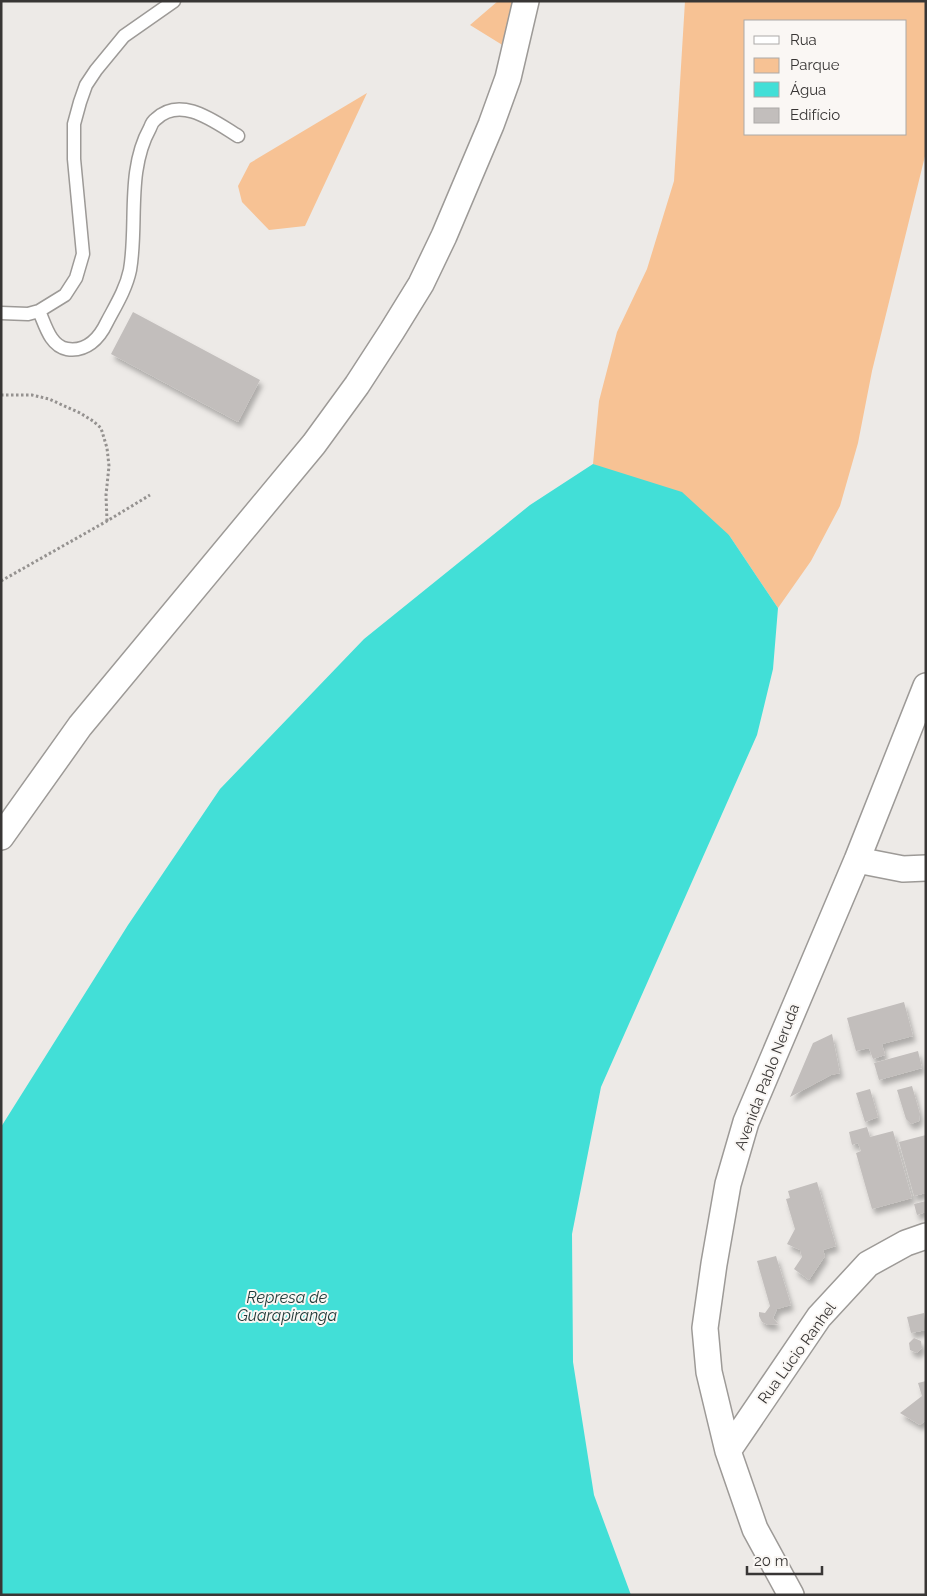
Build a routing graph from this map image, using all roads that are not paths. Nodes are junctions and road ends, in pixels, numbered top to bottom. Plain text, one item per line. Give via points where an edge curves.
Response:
1 (174, 1) edge
2 (526, 1) edge
3 (238, 136) dead end
4 (39, 311) junction
5 (1, 313) edge
6 (926, 686) edge
7 (1, 837) edge
8 (857, 860) junction
9 (926, 868) edge
10 (926, 1236) edge
11 (728, 1451) junction
12 (791, 1595) edge

1 - 4 lane via 124,36 86,85 74,124 83,254 76,278 65,294
2 - 7 street via 508,78 491,124 444,236 421,284 392,332 314,444 80,726
3 - 4 lane via 189,109 170,110 155,119 139,156 133,247 126,285 103,331 92,344 76,350 62,348 52,339
4 - 5 lane
6 - 8 street, Avenida Pablo Neruda
8 - 9 street via 903,869
8 - 11 street, Avenida Pablo Neruda via 746,1122 728,1184 705,1328 709,1372
10 - 11 street, Rua Lúcio Ranhel via 868,1264 819,1317
11 - 12 street, Avenida Pablo Neruda via 755,1529

